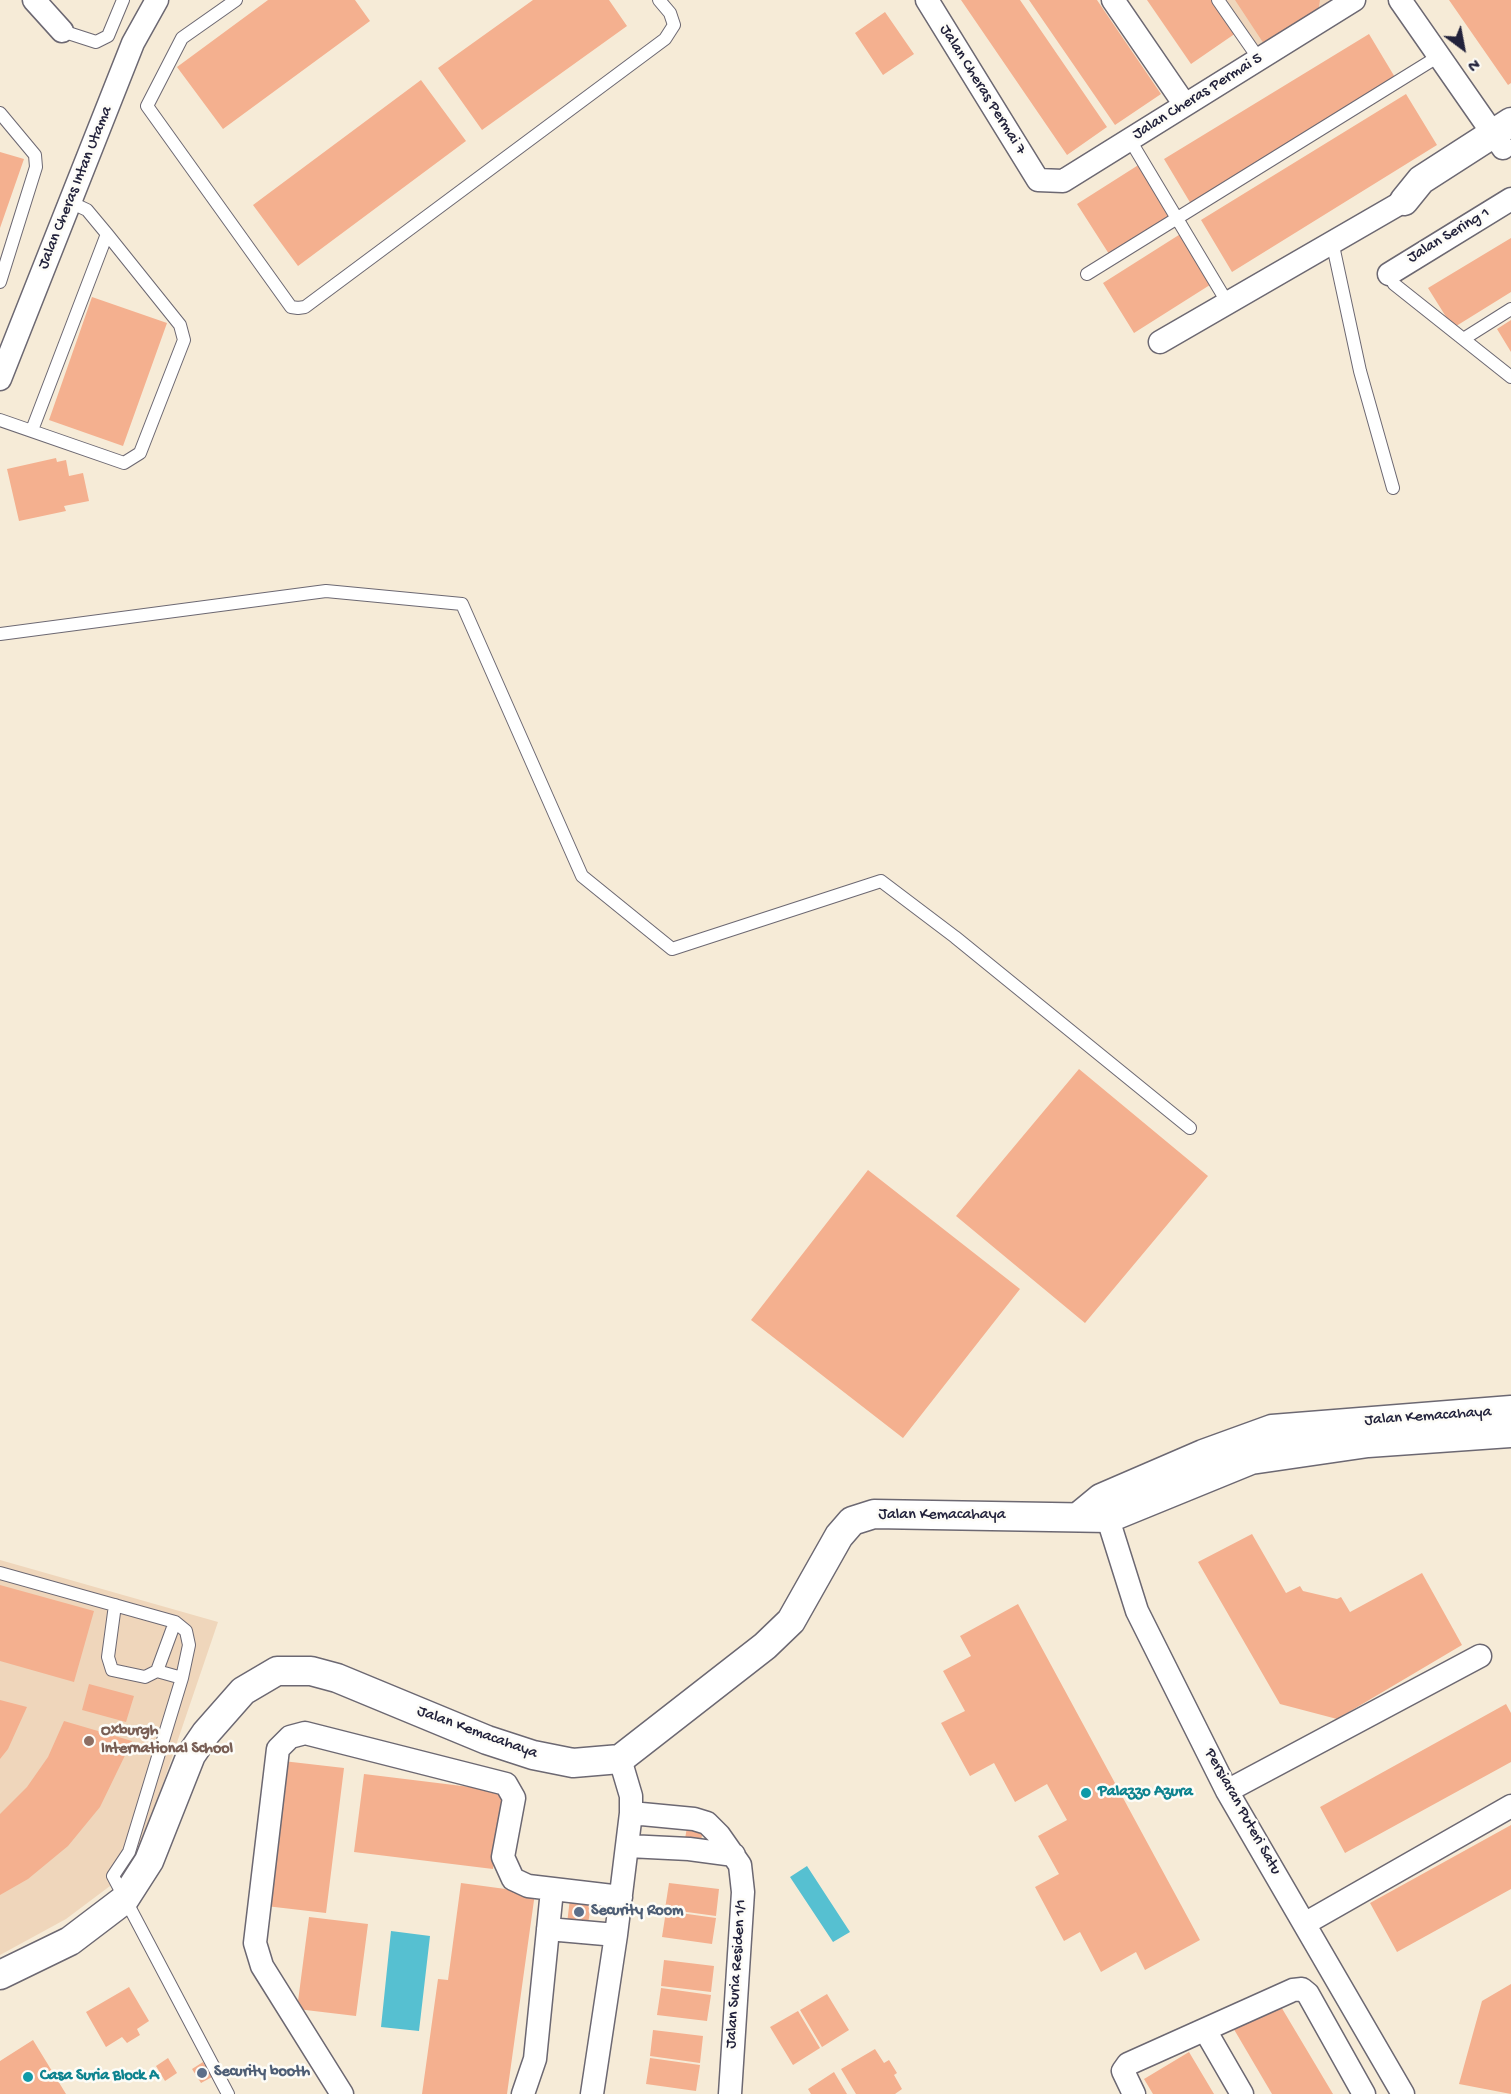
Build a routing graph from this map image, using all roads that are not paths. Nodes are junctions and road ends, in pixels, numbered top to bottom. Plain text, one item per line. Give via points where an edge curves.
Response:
1 (34, 0) edge
2 (123, 0) edge
3 (157, 0) edge
4 (236, 0) edge
5 (660, 0) edge
6 (927, 0) edge
7 (1113, 0) edge
8 (1218, 0) edge
9 (1352, 0) edge
10 (1400, 0) edge
11 (62, 31) joint
12 (1439, 56) junction
13 (1259, 59) junction
14 (1185, 105) junction
15 (0, 113) edge
16 (1504, 137) edge
17 (1130, 140) junction
18 (1038, 180) joint
19 (1511, 199) edge
20 (1404, 201) joint
21 (72, 203) junction
22 (1176, 218) junction
23 (107, 234) junction
24 (1332, 241) junction
25 (1087, 274) dead end
26 (1389, 274) joint
27 (0, 282) edge
28 (1227, 302) junction
29 (1511, 309) edge
30 (1465, 338) junction
31 (1160, 342) dead end
32 (1511, 377) edge
33 (0, 379) edge
34 (0, 420) edge
35 (32, 430) junction
36 (1393, 488) dead end
37 (0, 634) edge
38 (1190, 1128) dead end
39 (1511, 1410) edge
40 (1511, 1433) edge
41 (1105, 1508) junction
42 (0, 1573) edge
43 (115, 1605) junction
44 (174, 1622) junction
45 (1480, 1656) dead end
46 (157, 1671) junction
47 (182, 1678) junction
48 (620, 1759) junction
49 (1227, 1791) junction
50 (1511, 1806) edge
51 (631, 1813) junction
52 (628, 1846) junction
53 (734, 1855) junction
54 (552, 1890) junction
55 (621, 1897) junction
56 (124, 1900) junction
57 (1306, 1923) junction
58 (548, 1929) junction
59 (616, 1935) junction
60 (0, 1975) edge
61 (1205, 2030) junction
62 (228, 2094) edge
63 (342, 2094) edge
64 (523, 2094) edge
65 (592, 2094) edge
66 (730, 2094) edge
67 (1134, 2094) edge
68 (1242, 2094) edge
69 (1364, 2094) edge
70 (1403, 2094) edge

1 - 11 street
2 - 11 lane via 108,36 96,42
3 - 21 street, Jalan Cheras Intan Utama via 133,43
4 - 5 lane via 182,38 147,106 291,307 298,308 324,293 665,39 674,25
6 - 18 street, Jalan Cheras Permai 7
7 - 14 street
8 - 13 lane
9 - 13 street, Jalan Cheras Permai 5
10 - 12 street
12 - 16 street
12 - 22 lane
13 - 14 street, Jalan Cheras Permai 5
14 - 17 street, Jalan Cheras Permai 5
15 - 27 lane via 35,155 36,167
16 - 20 street via 1428,194
17 - 18 street, Jalan Cheras Permai 5 via 1063,181
17 - 22 lane
19 - 26 street, Jalan Sering 1
20 - 24 street
21 - 23 lane via 87,210
21 - 33 street, Jalan Cheras Intan Utama
22 - 25 lane
22 - 28 lane
23 - 35 lane
23 - 35 lane via 180,325 184,340 140,453 124,463
24 - 28 street
24 - 36 lane via 1360,371
26 - 30 lane via 1394,284
28 - 31 street
29 - 30 lane
30 - 32 lane
34 - 35 lane
37 - 38 lane via 326,591 462,604 582,876 672,949 881,881
39 - 41 street, Jalan Kemacahaya via 1272,1429 1203,1454
40 - 41 street, Jalan Kemacahaya via 1368,1443 1251,1460
41 - 48 street, Jalan Kemacahaya via 1078,1517 874,1514 852,1521 839,1536 791,1621 765,1646
41 - 49 street, Persiaran Puteri Satu via 1137,1611
42 - 43 lane
43 - 44 lane
43 - 46 lane via 108,1657 112,1670 145,1677
44 - 46 lane
44 - 47 lane via 186,1631 189,1645
45 - 49 street
46 - 47 lane
47 - 56 lane via 129,1852 113,1876
48 - 51 street via 631,1796
48 - 56 street, Jalan Kemacahaya via 573,1763 532,1755 337,1678 311,1671 277,1671 243,1691 191,1755 149,1861
49 - 57 street, Persiaran Puteri Satu
50 - 57 street
51 - 52 street
51 - 53 street, Jalan Suria Residen 1/1 via 707,1823
52 - 53 street
52 - 55 street
53 - 66 street, Jalan Suria Residen 1/1 via 740,1865 743,1892
54 - 55 street
54 - 58 street
54 - 63 street via 513,1879 503,1857 514,1798 506,1784 305,1733 290,1737 278,1749 255,1943 262,1966
55 - 59 street
56 - 60 street, Jalan Kemacahaya via 70,1941
56 - 62 lane
57 - 70 street, Persiaran Puteri Satu
58 - 59 street
58 - 64 street via 535,2059
59 - 65 street
61 - 67 street via 1128,2064 1123,2071
61 - 68 street
61 - 69 street via 1302,1989

